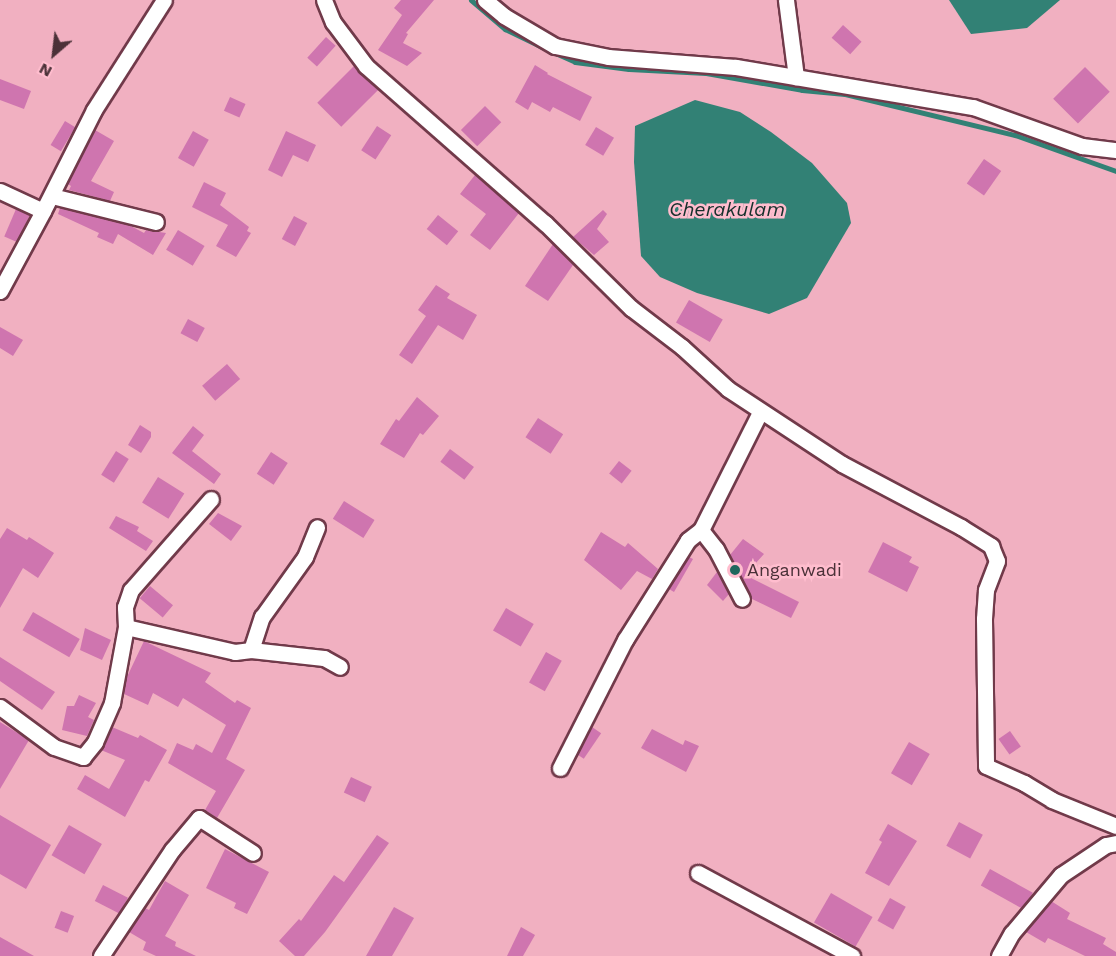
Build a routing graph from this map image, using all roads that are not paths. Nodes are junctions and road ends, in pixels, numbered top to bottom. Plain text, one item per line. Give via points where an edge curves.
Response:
1 (164, 0) edge
2 (324, 0) edge
3 (485, 0) edge
4 (786, 0) edge
5 (796, 77) junction
6 (1116, 150) edge
7 (0, 191) edge
8 (52, 196) junction
9 (43, 211) junction
10 (156, 222) dead end
11 (0, 291) edge
12 (760, 412) junction
13 (211, 499) dead end
14 (317, 527) dead end
15 (701, 530) junction
16 (742, 599) dead end
17 (126, 627) junction
18 (250, 650) junction
19 (340, 667) dead end
20 (0, 707) edge
21 (560, 768) dead end
22 (1116, 826) edge
23 (1116, 843) edge
24 (253, 853) dead end
25 (698, 873) dead end
26 (101, 956) edge
27 (852, 956) edge
28 (999, 956) edge

1 - 8 street via 94,110
2 - 12 street via 333,22 366,66 545,223 631,308
3 - 5 street via 555,46 608,57 713,64
4 - 5 street
5 - 6 street via 973,106 1082,146
7 - 9 street
8 - 9 street
8 - 10 street
9 - 11 street
12 - 15 street
12 - 22 street via 842,464 991,546 997,561 986,591 984,619 986,766 1052,800
13 - 17 street via 131,590 125,607
14 - 18 street via 305,557 262,617
15 - 16 street via 716,549
15 - 21 street via 688,540 625,640
17 - 18 street via 235,652
17 - 20 street via 112,703 95,742 83,757 54,747
18 - 19 street via 324,658
23 - 28 street via 1106,845 1061,875 1012,933
24 - 26 street via 200,818 172,850
25 - 27 street

